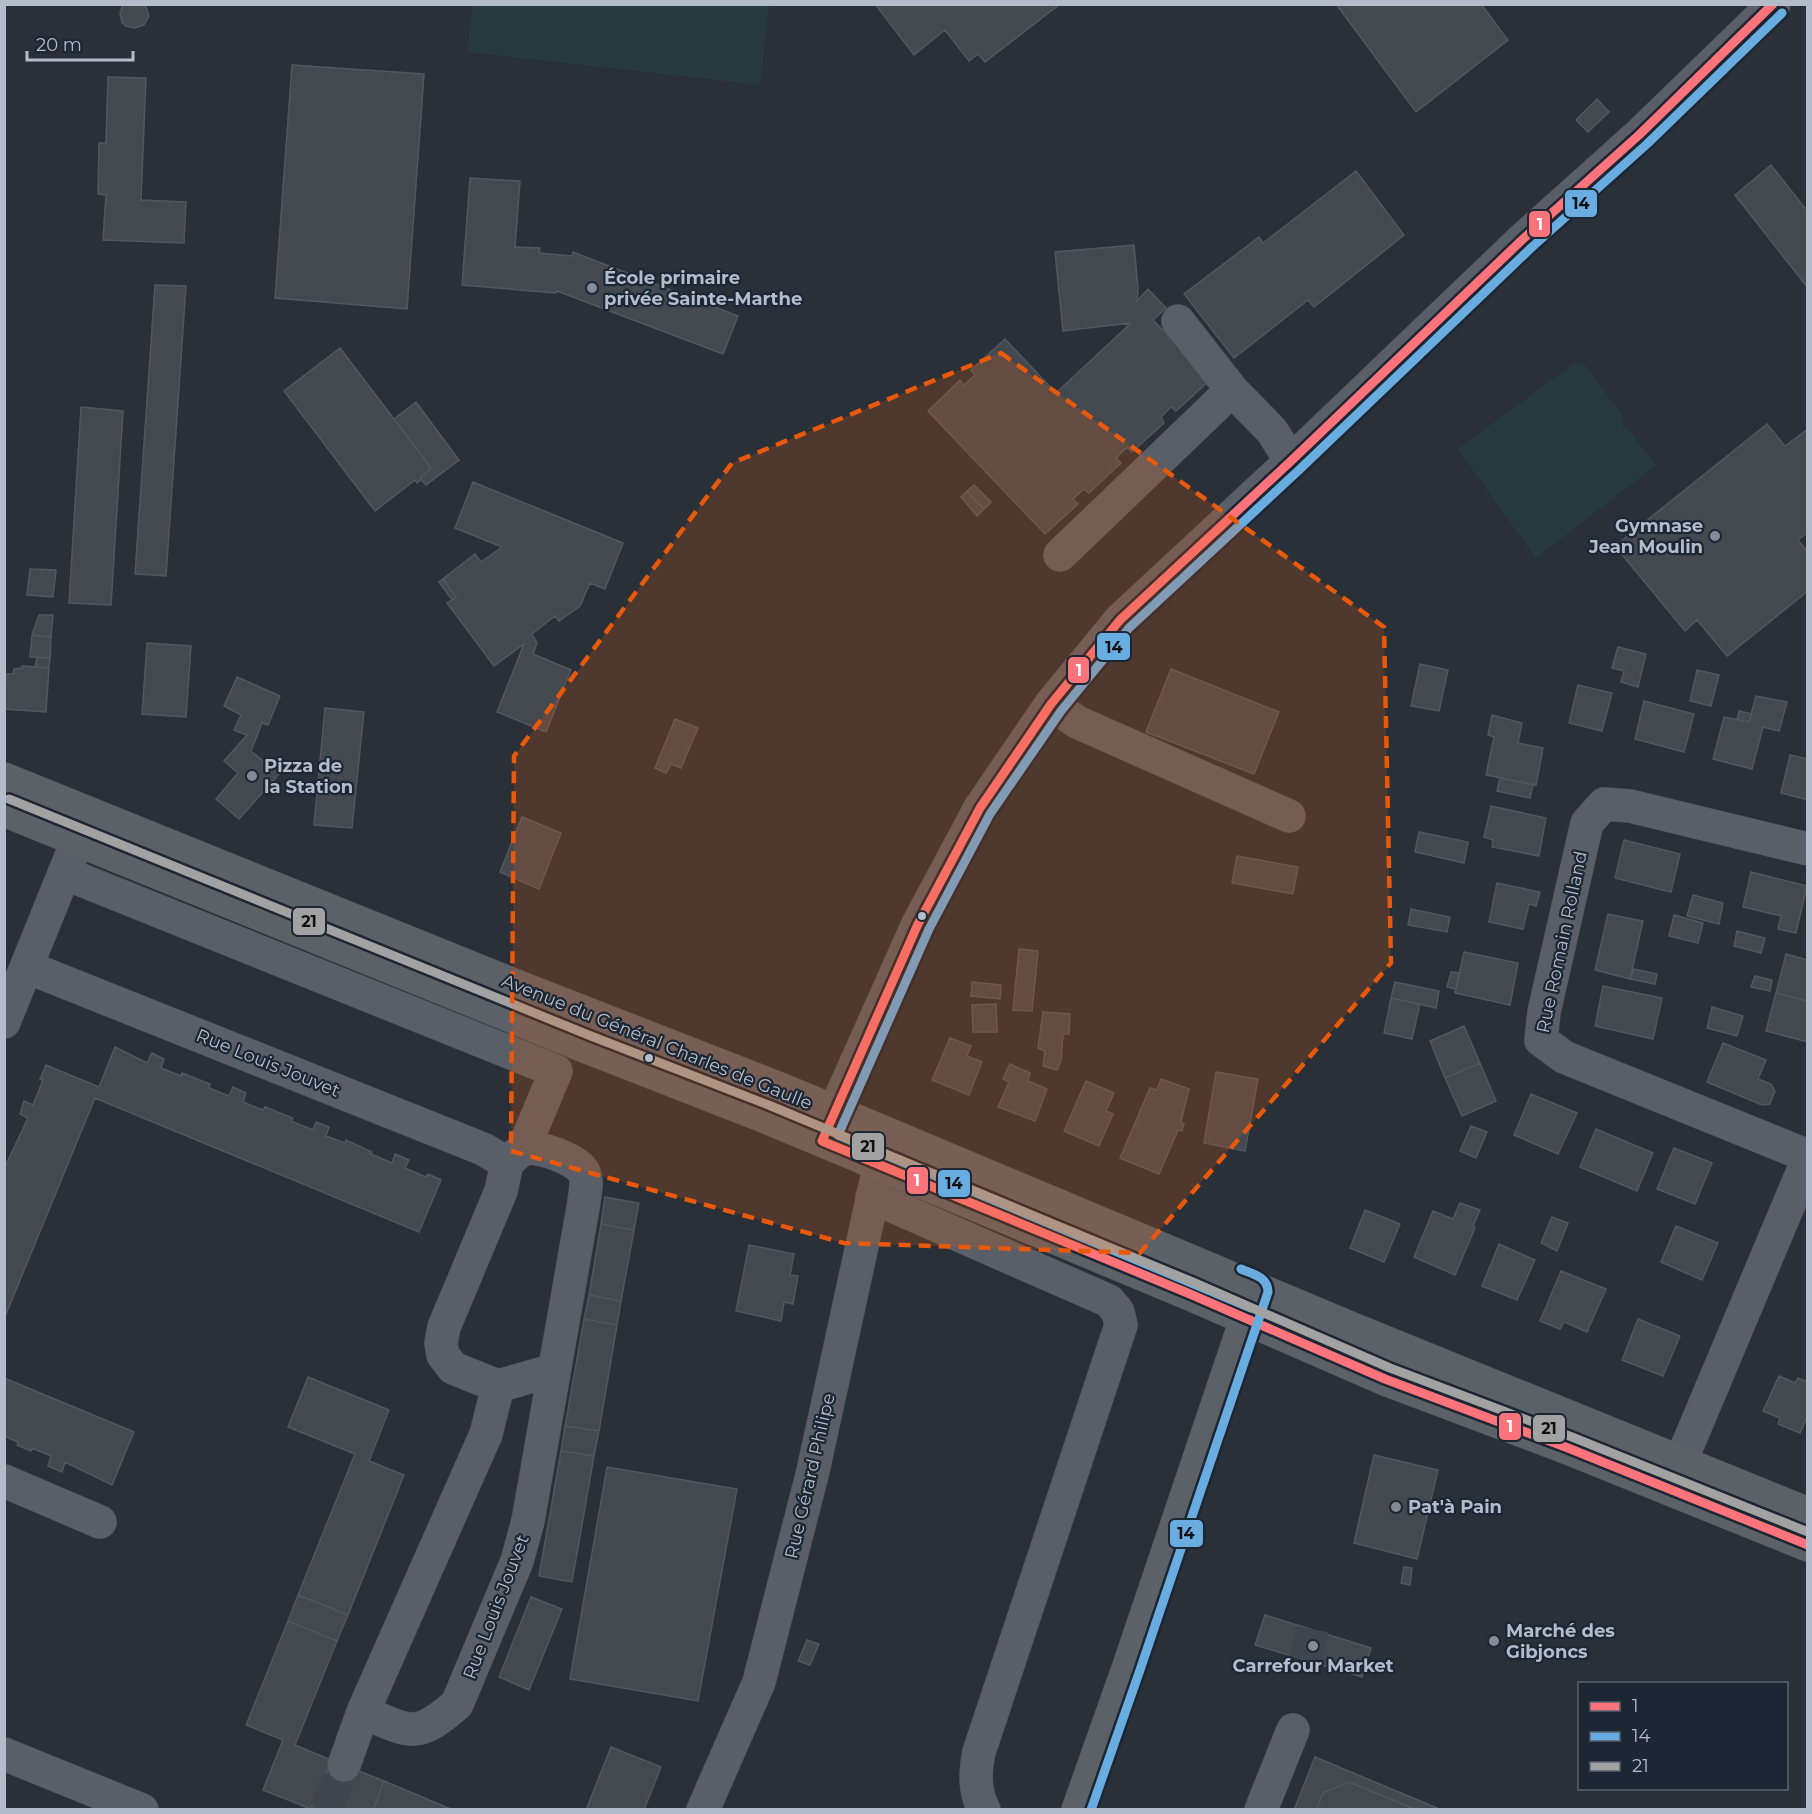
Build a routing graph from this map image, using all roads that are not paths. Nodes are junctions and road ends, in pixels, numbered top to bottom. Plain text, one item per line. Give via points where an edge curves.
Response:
1 (1774, 4) edge
2 (1178, 321) dead end
3 (1232, 390) junction
4 (1291, 461) junction
5 (1060, 555) dead end
6 (1051, 704) junction
7 (4, 779) edge
8 (4, 810) edge
9 (1289, 816) dead end
10 (82, 826) junction
11 (1808, 849) edge
12 (64, 873) junction
13 (27, 968) junction
14 (4, 1022) edge
15 (828, 1126) junction
16 (883, 1149) junction
17 (515, 1157) junction
18 (1808, 1157) edge
19 (872, 1197) junction
20 (1251, 1304) junction
21 (554, 1370) junction
22 (498, 1386) junction
23 (1674, 1475) junction
24 (4, 1481) edge
25 (1808, 1514) edge
26 (100, 1522) dead end
27 (1808, 1545) edge
28 (363, 1712) junction
29 (1293, 1730) dead end
30 (4, 1754) edge
31 (344, 1765) tunnel mouth
32 (98, 1802) edge
33 (1262, 1807) edge
34 (142, 1809) edge
35 (703, 1809) edge
36 (984, 1809) edge
37 (1078, 1809) edge

1 - 4 street
2 - 3 street
3 - 4 street via 1272,431
3 - 5 street
4 - 6 street via 1120,620
6 - 9 street via 1077,722
6 - 15 street via 980,807 918,924
7 - 10 main road, Avenue du Général Charles de Gaulle
8 - 10 main road, Avenue du Général Charles de Gaulle
10 - 12 street
10 - 15 main road, Avenue du Général Charles de Gaulle
11 - 18 street, Rue Romain Rolland via 1630,806 1604,804 1587,823 1541,1040 1564,1057
12 - 13 street
12 - 17 street via 556,1071
13 - 14 street
13 - 17 street, Rue Louis Jouvet via 483,1149
15 - 16 main road, Avenue du Général Charles de Gaulle
16 - 19 street, Rue Gérard Philipe
16 - 20 main road, Avenue du Général Charles de Gaulle
17 - 21 street, Rue Louis Jouvet via 534,1147 557,1155 584,1172 586,1182
17 - 22 street via 444,1327 441,1343 443,1355 453,1368
18 - 23 street, Rue Romain Rolland
19 - 35 street, Rue Gérard Philipe via 813,1471 759,1682
19 - 36 street via 1109,1301 1118,1312 1121,1325 979,1752 975,1773
20 - 23 main road, Avenue du Général Charles de Gaulle via 1385,1379 1568,1448
20 - 37 main road
21 - 22 street
21 - 28 street, Rue Louis Jouvet via 520,1551 457,1704 421,1729 405,1730
22 - 28 street via 486,1434
23 - 25 main road, Avenue du Général Charles de Gaulle
23 - 27 main road, Avenue du Général Charles de Gaulle
24 - 26 street
28 - 31 street
29 - 33 street
30 - 32 street
32 - 34 street

